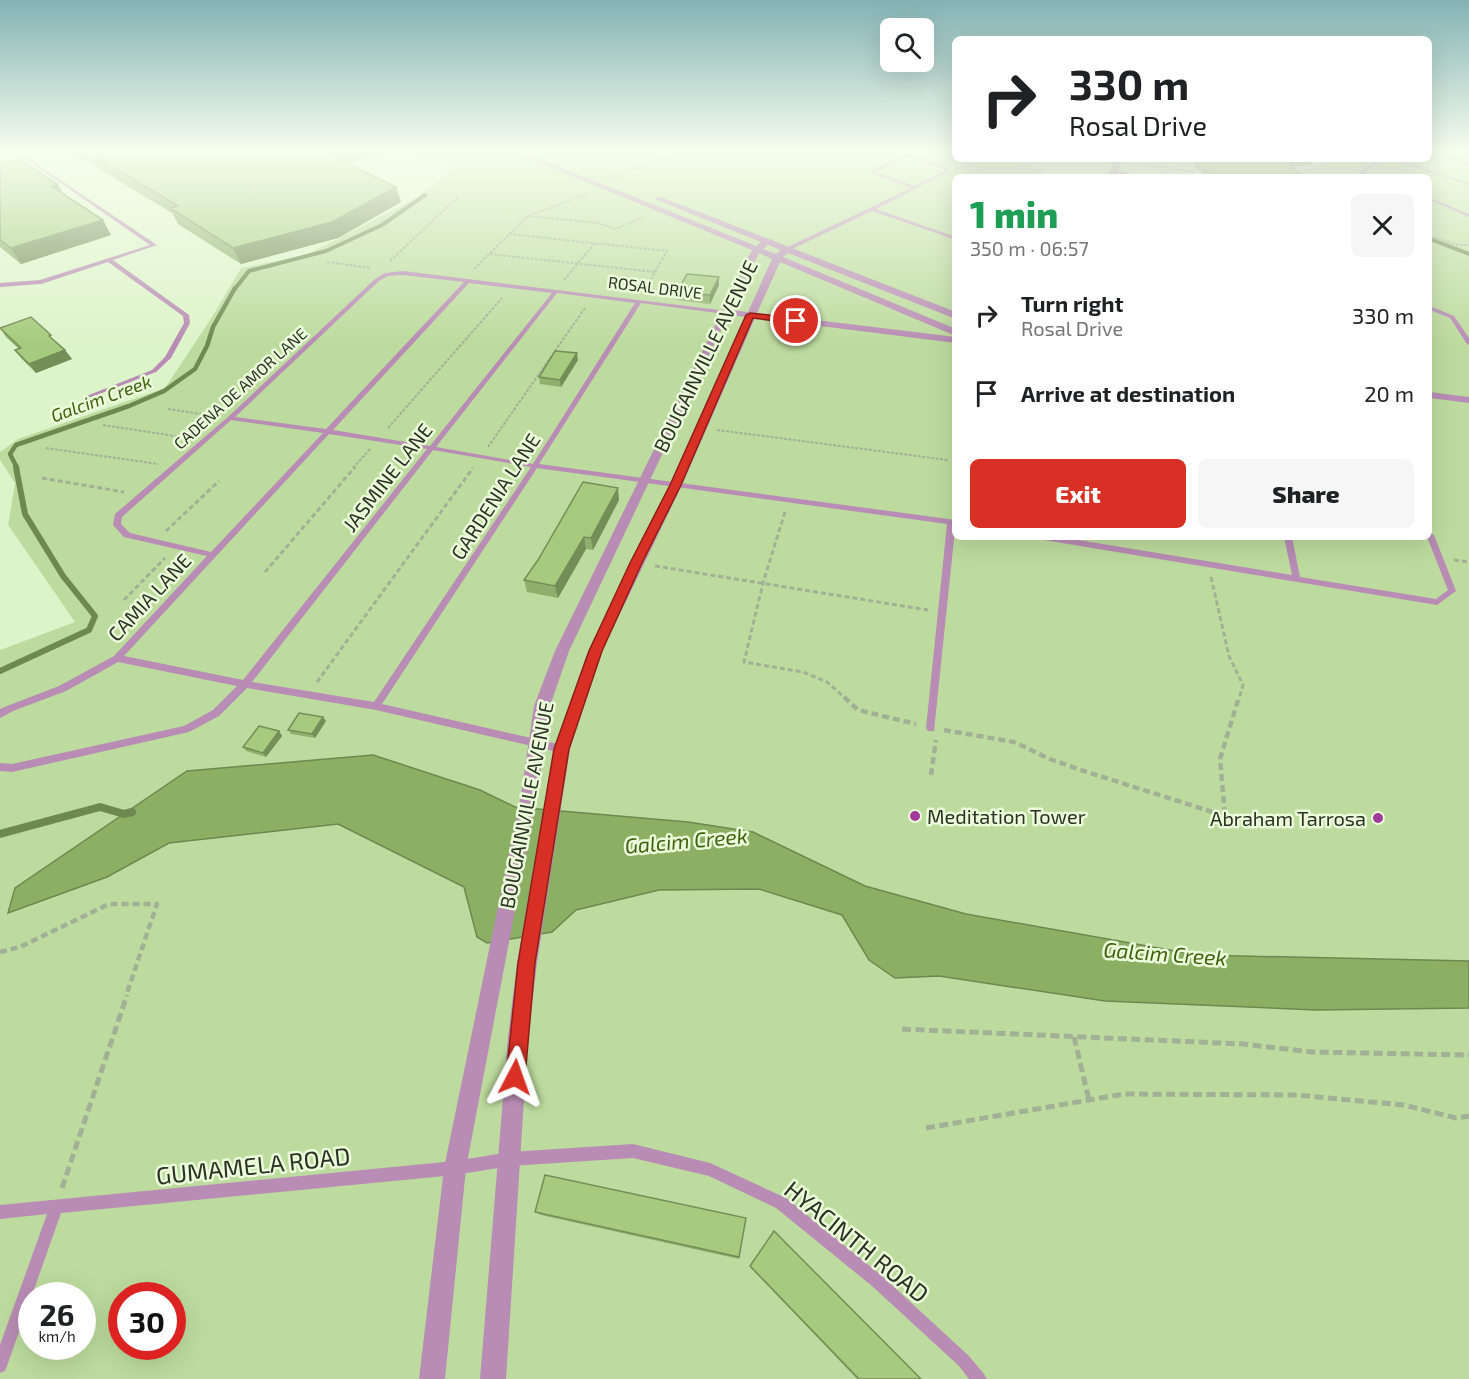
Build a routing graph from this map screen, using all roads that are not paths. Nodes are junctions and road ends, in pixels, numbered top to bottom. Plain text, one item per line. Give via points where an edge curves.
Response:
1 (111, 214) edge
2 (670, 214) edge
3 (690, 214) edge
4 (861, 214) edge
5 (887, 214) edge
6 (952, 238) edge
7 (762, 245) junction
8 (788, 249) junction
9 (777, 258) junction
10 (109, 260) junction
11 (384, 272) joint
12 (468, 281) junction
13 (0, 285) edge
14 (555, 292) junction
15 (638, 303) junction
16 (1432, 309) edge
17 (725, 312) junction
18 (952, 314) edge
19 (750, 315) junction
20 (952, 331) edge
21 (952, 340) edge
22 (1469, 343) edge
23 (1432, 395) edge
24 (87, 397) dead end
25 (1469, 400) edge
26 (230, 418) junction
27 (329, 432) junction
28 (431, 448) junction
29 (535, 466) junction
30 (645, 481) junction
31 (676, 485) junction
32 (952, 523) edge
33 (952, 531) edge
34 (1063, 540) edge
35 (1289, 540) edge
36 (1432, 540) edge
37 (213, 555) junction
38 (1296, 577) junction
39 (117, 658) junction
40 (245, 684) junction
41 (376, 706) junction
42 (0, 714) edge
43 (931, 728) road end
44 (535, 743) junction
45 (562, 749) junction
46 (0, 767) edge
47 (510, 1159) junction
48 (455, 1168) junction
49 (56, 1208) junction
50 (0, 1212) edge
51 (0, 1366) edge
52 (432, 1379) edge
53 (493, 1379) edge
54 (979, 1379) edge

1 - 10 lane via 154,245
2 - 7 street
3 - 7 street
4 - 8 lane
5 - 6 lane
7 - 8 street
7 - 9 street
7 - 17 street, BOUGAINVILLE AVENUE
8 - 9 street, BOUGAINVILLE AVENUE
8 - 18 street
9 - 19 street, BOUGAINVILLE AVENUE
9 - 20 street
10 - 13 lane via 41,282
10 - 24 lane via 186,315 187,323 168,358 154,371
11 - 12 lane, ROSAL DRIVE
11 - 26 lane, CADENA DE AMOR LANE
12 - 14 lane, ROSAL DRIVE
12 - 27 lane, CAMIA LANE
14 - 15 lane, ROSAL DRIVE
14 - 28 lane, JASMINE LANE
15 - 17 lane, ROSAL DRIVE
15 - 29 lane, GARDENIA LANE
16 - 22 lane via 1452,317
17 - 19 street, ROSAL DRIVE
17 - 30 street, BOUGAINVILLE AVENUE
19 - 21 street, ROSAL DRIVE
19 - 31 street, BOUGAINVILLE AVENUE
23 - 25 street
26 - 27 lane
26 - 37 lane, CADENA DE AMOR LANE via 118,516 117,525 127,535
27 - 28 lane
27 - 37 lane, CAMIA LANE
28 - 29 lane
28 - 40 lane, JASMINE LANE
29 - 30 lane
29 - 41 lane, GARDENIA LANE
30 - 31 lane
30 - 44 street, BOUGAINVILLE AVENUE via 562,651 542,706
31 - 32 lane
31 - 45 street, BOUGAINVILLE AVENUE via 595,651
33 - 43 lane
34 - 38 lane
35 - 38 lane
36 - 38 lane via 1452,591 1437,602
37 - 39 lane, CAMIA LANE
39 - 40 lane, CAMIA LANE
39 - 42 lane via 73,684
40 - 41 lane, CAMIA LANE
40 - 46 lane, JASMINE LANE via 216,713 186,729 12,768
41 - 44 lane, CAMIA LANE
44 - 45 lane, CAMIA LANE
44 - 48 street, BOUGAINVILLE AVENUE via 529,795
45 - 47 street, BOUGAINVILLE AVENUE via 527,963
47 - 48 lane, GUMAMELA ROAD
47 - 53 street, BOUGAINVILLE AVENUE
47 - 54 lane, HYACINTH ROAD via 633,1151 710,1170 741,1184 781,1203 877,1281
48 - 49 lane, GUMAMELA ROAD
48 - 52 street, BOUGAINVILLE AVENUE
49 - 50 lane, GUMAMELA ROAD
49 - 51 lane

